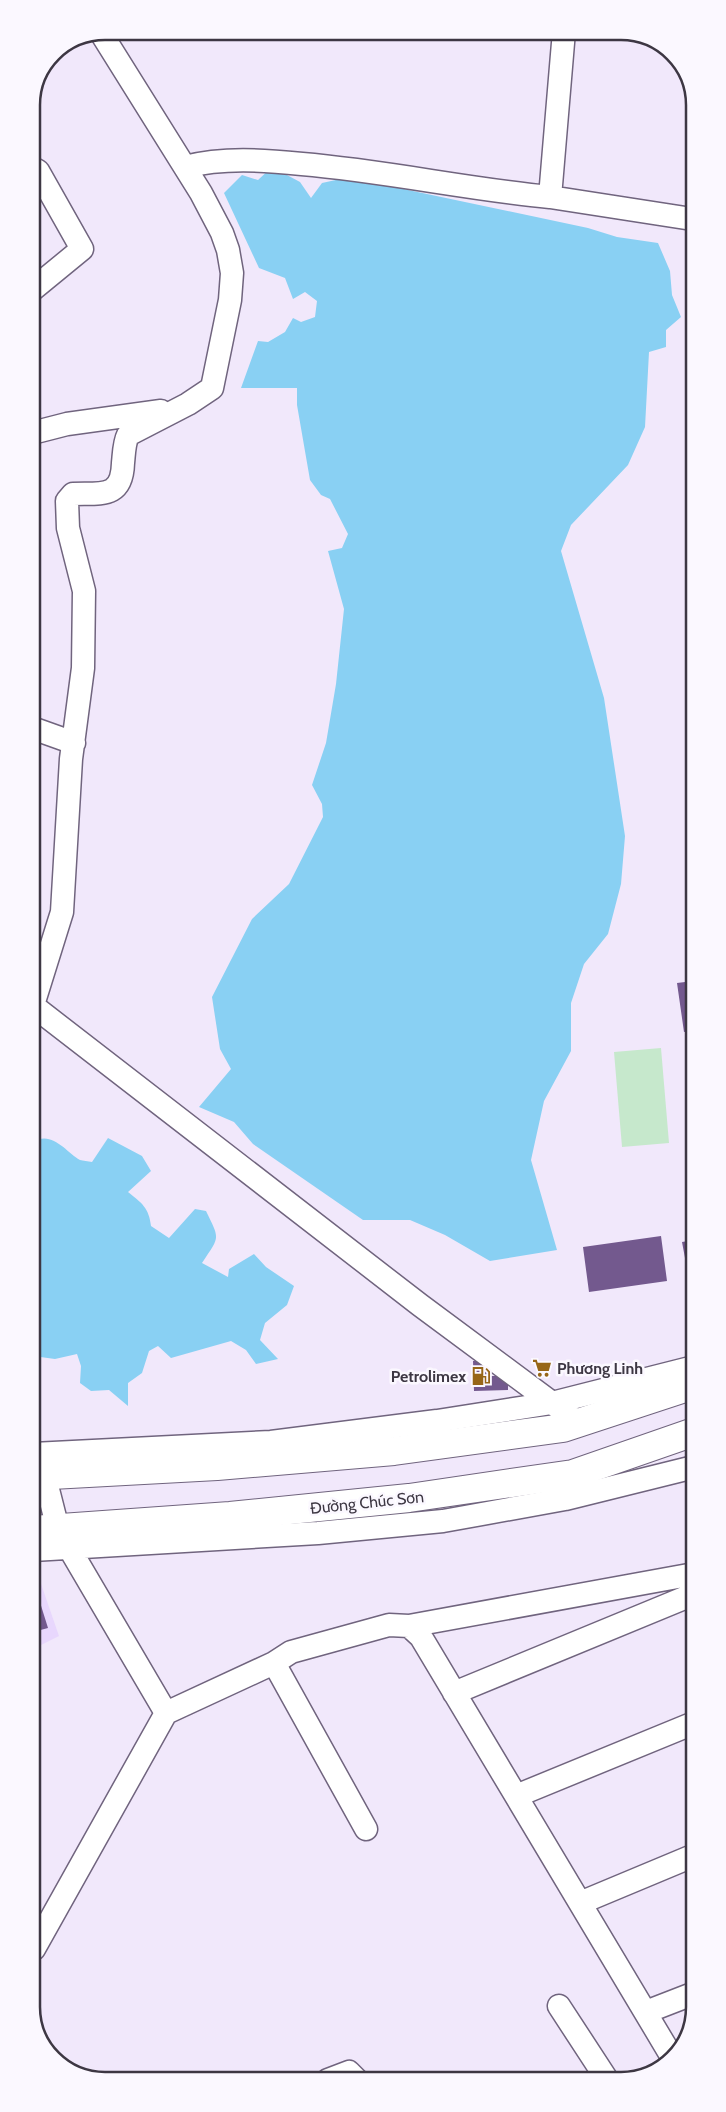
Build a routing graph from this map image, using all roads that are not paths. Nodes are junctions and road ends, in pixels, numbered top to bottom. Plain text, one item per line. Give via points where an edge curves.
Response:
1 (105, 40) edge
2 (563, 40) edge
3 (185, 167) junction
4 (40, 175) edge
5 (550, 197) junction
6 (686, 218) edge
7 (40, 283) edge
8 (179, 408) junction
9 (40, 431) edge
10 (40, 731) edge
11 (74, 743) junction
12 (40, 986) edge
13 (40, 1010) edge
14 (686, 1369) edge
15 (686, 1388) edge
16 (552, 1404) junction
17 (579, 1423) junction
18 (686, 1435) edge
19 (40, 1465) edge
20 (40, 1465) edge
21 (686, 1469) edge
22 (40, 1478) edge
23 (53, 1536) edge
24 (40, 1545) edge
25 (686, 1575) edge
26 (686, 1597) edge
27 (409, 1626) junction
28 (274, 1663) junction
29 (454, 1693) junction
30 (166, 1713) junction
31 (686, 1726) edge
32 (516, 1796) junction
33 (366, 1829) dead end
34 (686, 1858) edge
35 (580, 1903) junction
36 (40, 1938) edge
37 (686, 1996) edge
38 (559, 2006) dead end
39 (646, 2012) junction
40 (669, 2051) edge
41 (602, 2072) edge

1 - 3 street
2 - 5 street
3 - 5 street via 208,161 285,162
3 - 8 street via 222,233 232,273 230,300 213,386 206,394
4 - 7 street via 82,249
5 - 6 street
8 - 9 street
8 - 11 street via 128,435 122,478 115,488 107,492 73,494 67,501 68,528 84,591 82,686
10 - 11 street
11 - 12 street via 62,912
13 - 16 street
14 - 16 street
15 - 17 highway
16 - 17 street
16 - 19 street via 271,1442
17 - 20 highway via 563,1428 394,1451 217,1466
18 - 23 highway, Đường Chúc Sơn via 564,1475 409,1498
21 - 23 street, Đường Chúc Sơn via 565,1498 443,1522 318,1533
22 - 23 street
23 - 24 street, Đường Chúc Sơn
23 - 30 street
25 - 27 street
26 - 29 street
27 - 28 street via 389,1625 291,1652
27 - 29 street via 421,1637
28 - 30 street
28 - 33 street
29 - 32 street
30 - 36 street
31 - 32 street
32 - 35 street
34 - 35 street
35 - 39 street
37 - 39 street
38 - 41 street
39 - 40 street

